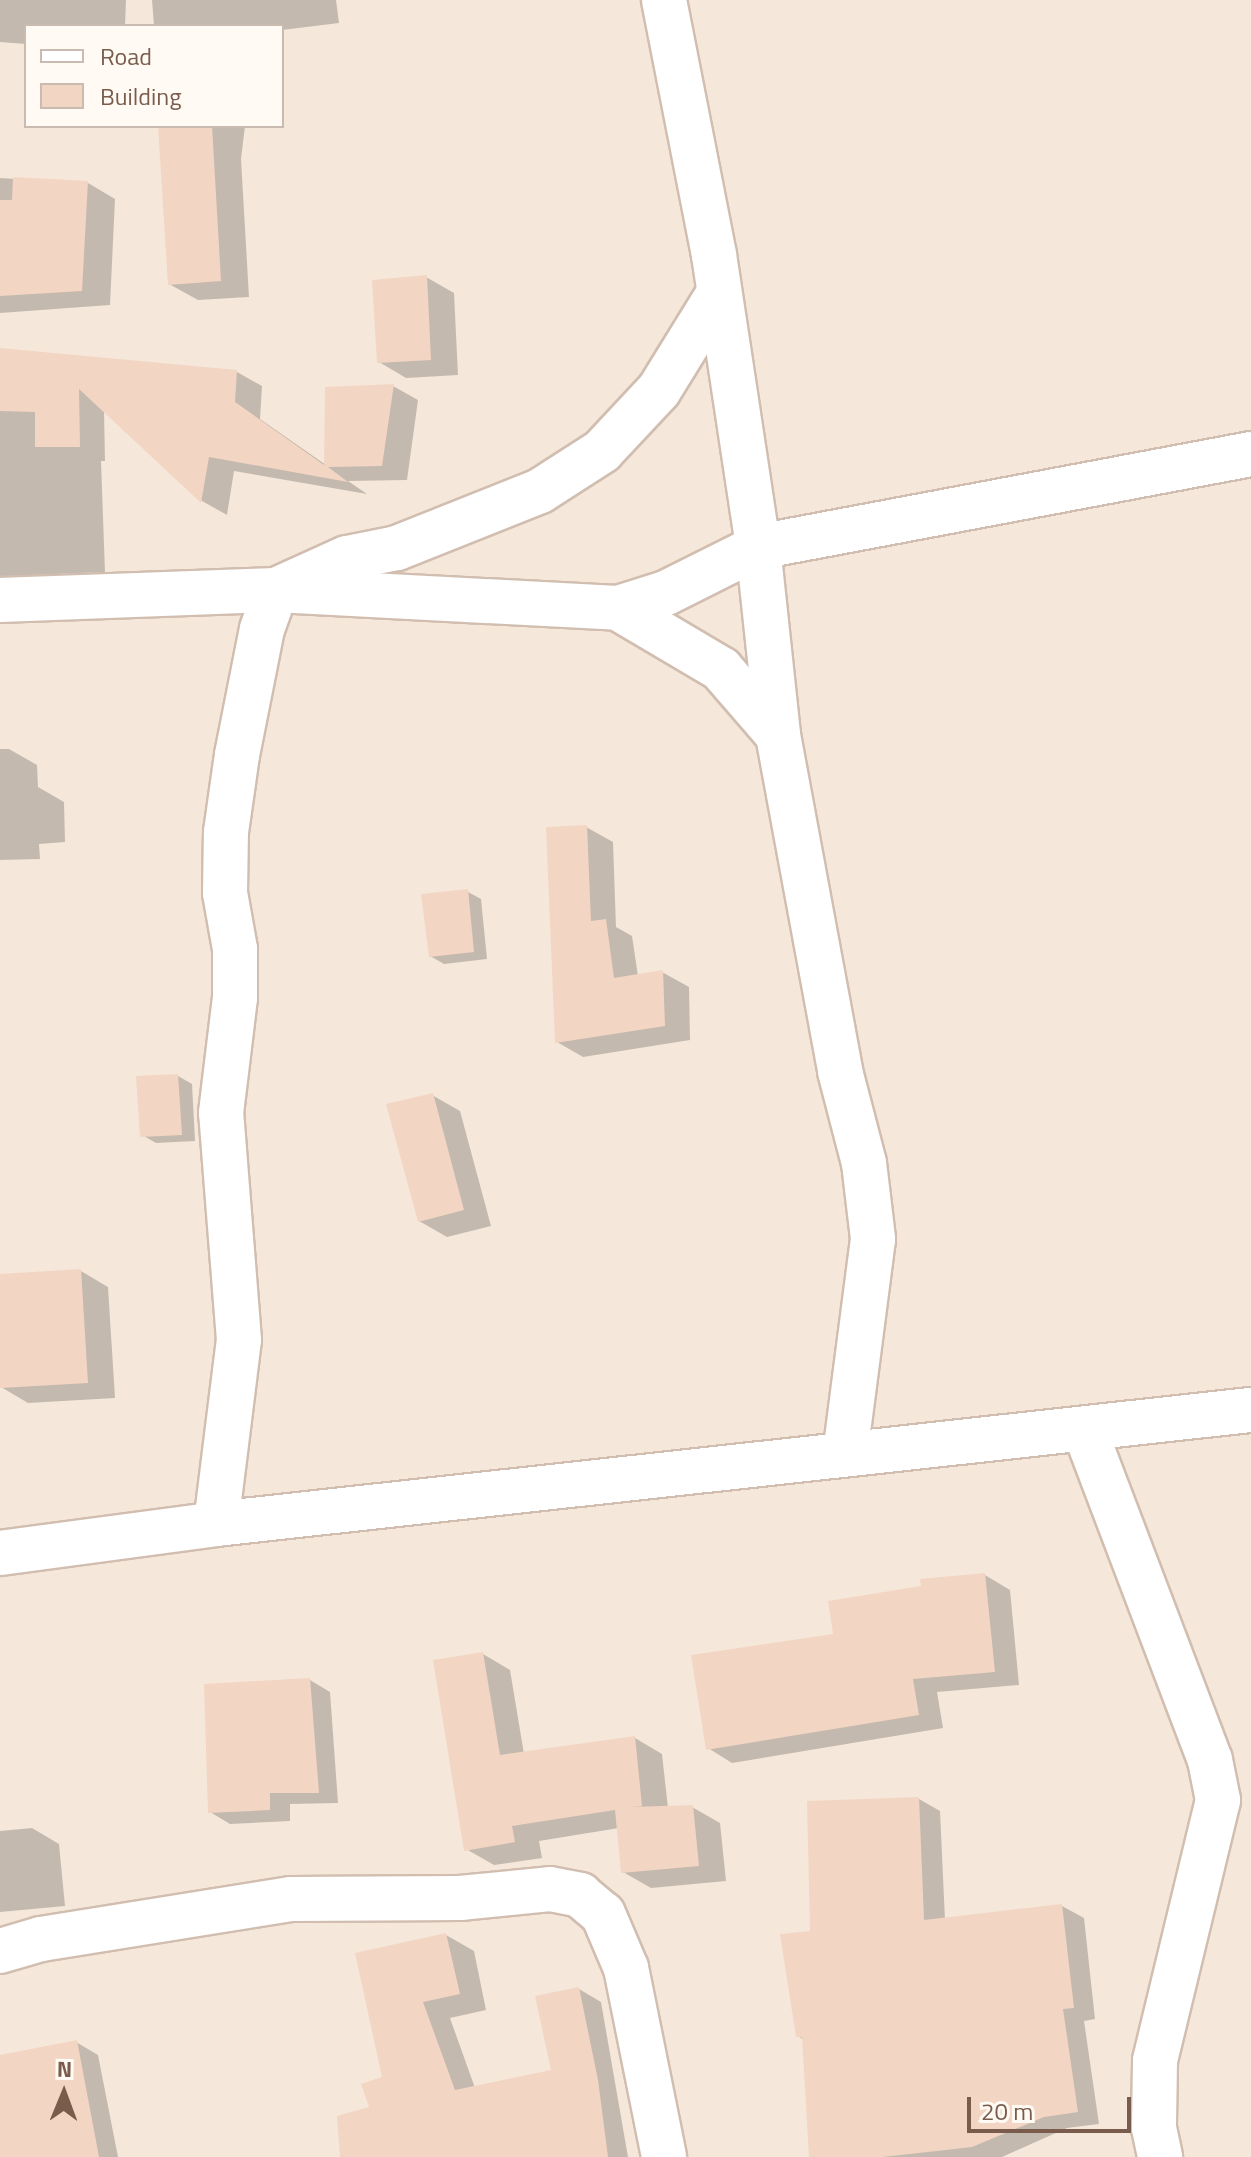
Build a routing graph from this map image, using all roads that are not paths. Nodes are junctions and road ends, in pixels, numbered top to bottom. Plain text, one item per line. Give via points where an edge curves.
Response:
1 (664, 0) edge
2 (719, 293) junction
3 (1251, 454) edge
4 (758, 547) junction
5 (276, 590) junction
6 (0, 600) edge
7 (618, 608) junction
8 (778, 735) junction
9 (1251, 1410) edge
10 (1085, 1431) junction
11 (845, 1454) junction
12 (216, 1524) junction
13 (0, 1553) edge
14 (0, 1951) edge
15 (664, 2157) edge
16 (1160, 2157) edge

1 - 2 street
2 - 4 street
2 - 5 street via 659,390 602,451 540,491 397,548 347,558
3 - 4 street
4 - 7 street via 666,593
4 - 8 street
5 - 6 street
5 - 7 street
5 - 12 street via 262,629 226,832 225,893 235,949 235,998 221,1113 239,1340
7 - 8 street via 721,669
8 - 11 street via 840,1071 864,1163 873,1239
9 - 10 street
10 - 11 street
10 - 16 street via 1210,1760 1218,1800 1155,2061 1154,2128
11 - 12 street
12 - 13 street
14 - 15 street via 56,1936 291,1899 460,1898 550,1889 580,1895 603,1914 626,1968

